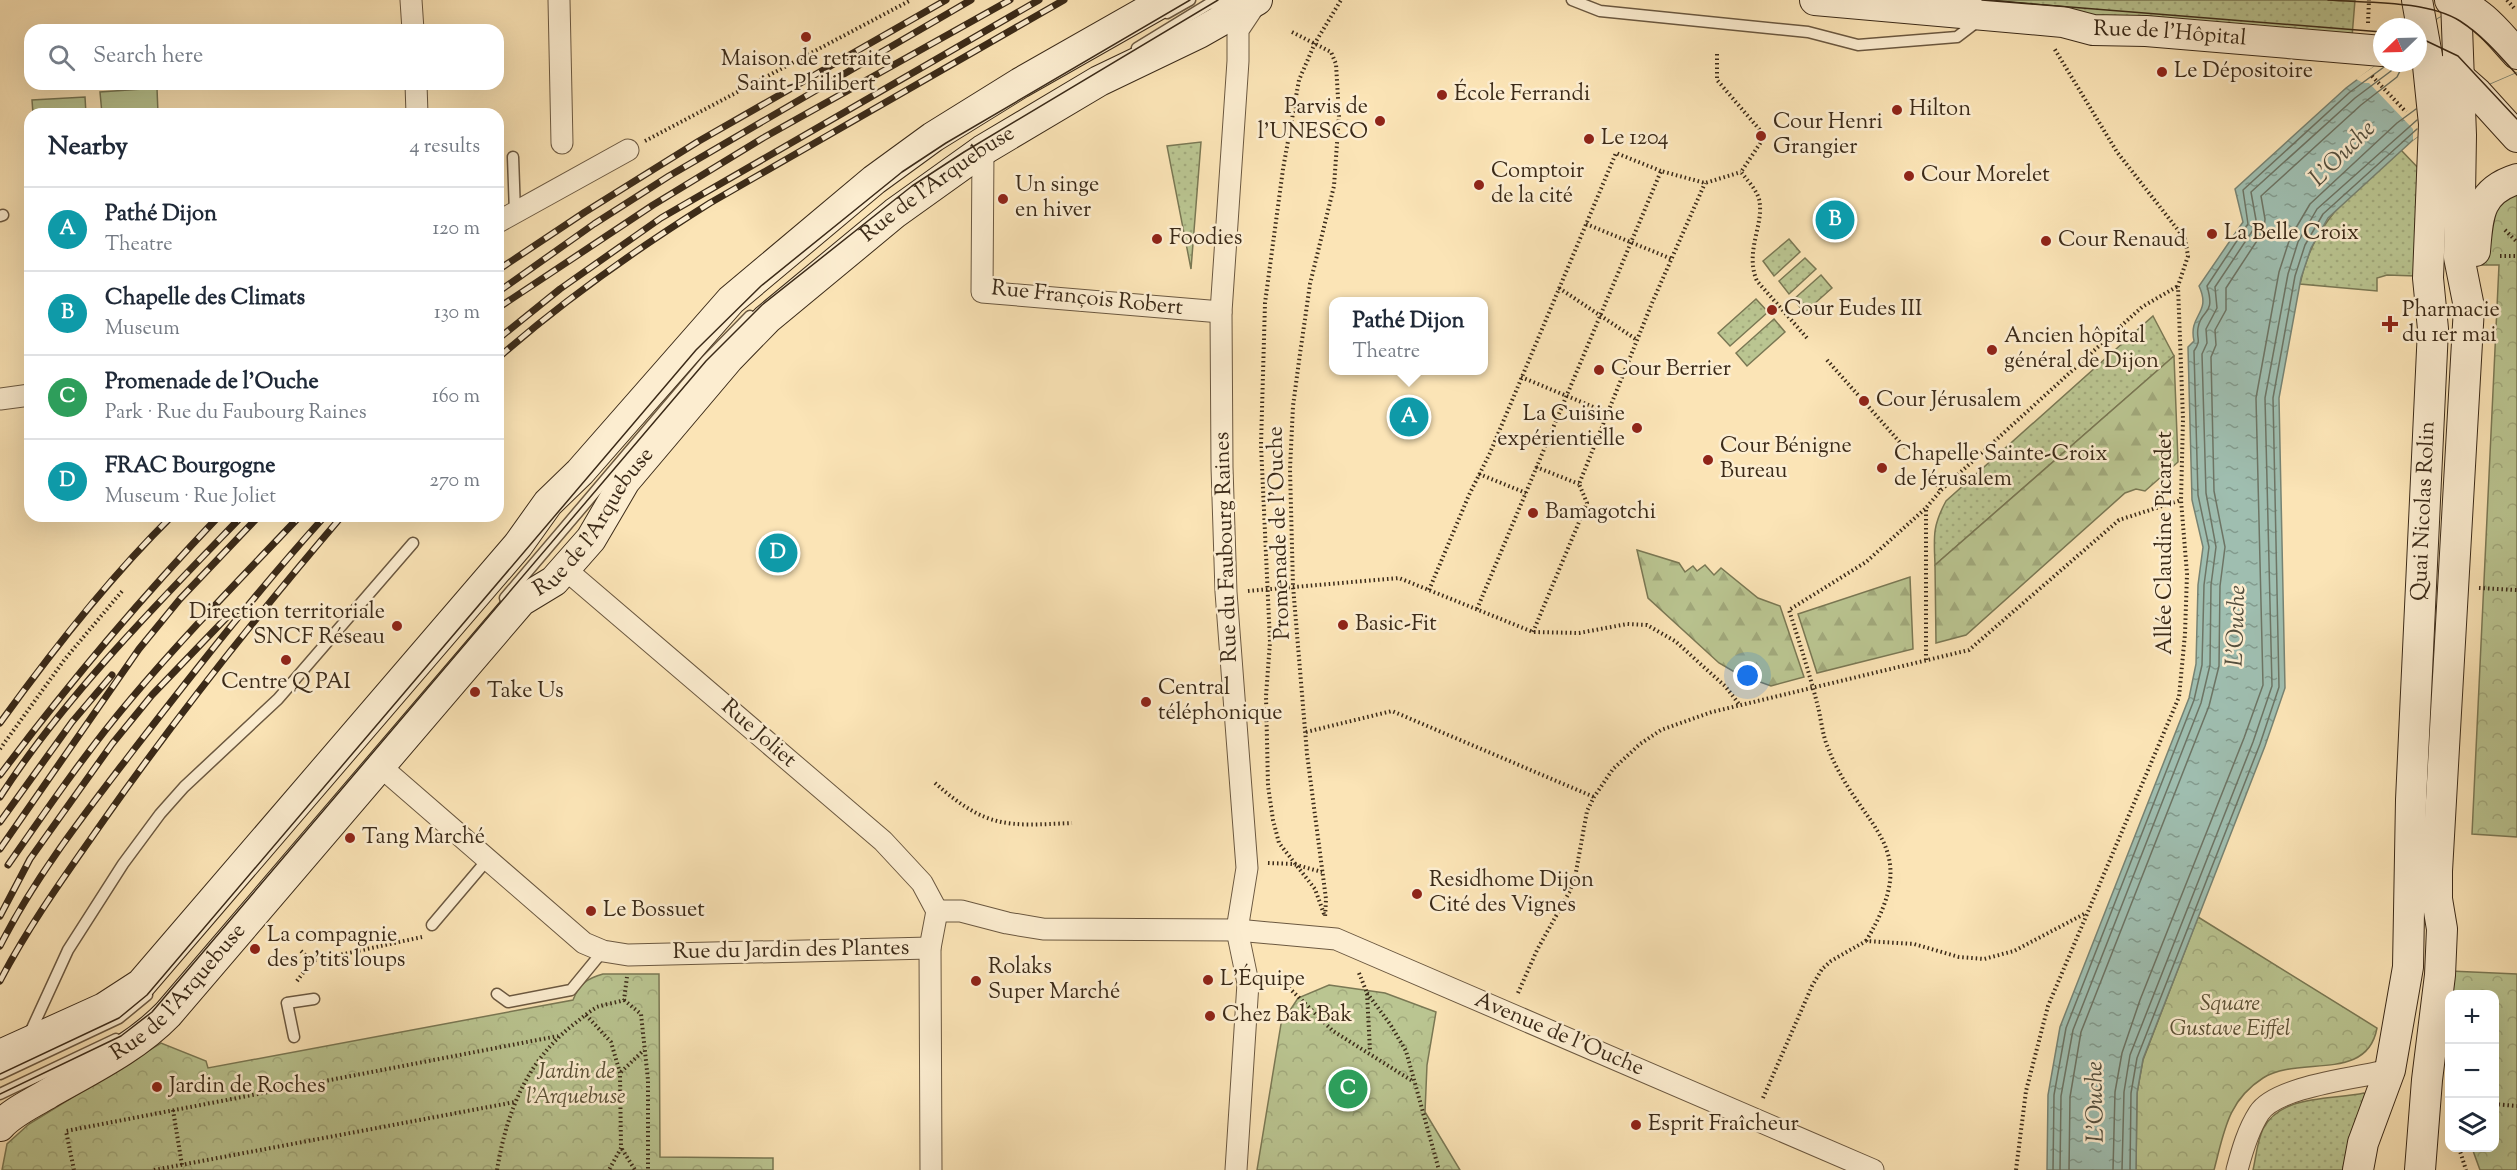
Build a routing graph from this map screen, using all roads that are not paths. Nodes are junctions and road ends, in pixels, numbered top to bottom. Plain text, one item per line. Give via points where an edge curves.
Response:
1 (411, 0) edge
2 (559, 0) edge
3 (1190, 0) edge
4 (1250, 0) edge
5 (1257, 0) edge
6 (1572, 0) edge
7 (1815, 0) edge
8 (2417, 0) edge
9 (2457, 4) edge
10 (1160, 11) edge
11 (2419, 18) edge
12 (1923, 19) edge
13 (413, 24) edge
14 (1128, 53) dead end
15 (2427, 53) edge
16 (2517, 54) edge
17 (1118, 59) dead end
18 (2373, 61) edge
19 (2422, 72) edge
20 (416, 90) edge
21 (2465, 91) junction
22 (417, 108) edge
23 (557, 131) dead end
24 (2517, 137) edge
25 (628, 150) road end
26 (983, 150) junction
27 (929, 155) dead end
28 (513, 157) dead end
29 (2517, 179) edge
30 (921, 180) dead end
31 (903, 194) dead end
32 (506, 217) edge
33 (846, 238) dead end
34 (762, 305) dead end
35 (2469, 307) junction
36 (1221, 312) junction
37 (24, 396) edge
38 (0, 399) edge
39 (2429, 427) junction
40 (2462, 429) junction
41 (574, 494) dead end
42 (543, 530) dead end
43 (412, 543) dead end
44 (2423, 554) junction
45 (2455, 557) junction
46 (565, 569) junction
47 (500, 604) dead end
48 (380, 766) junction
49 (488, 859) junction
50 (938, 911) junction
51 (432, 925) road end
52 (1237, 930) junction
53 (930, 948) junction
54 (603, 951) junction
55 (2440, 965) junction
56 (2408, 967) junction
57 (497, 994) dead end
58 (314, 999) dead end
59 (148, 1017) dead end
60 (294, 1037) dead end
61 (13, 1050) edge
62 (2390, 1070) junction
63 (0, 1074) edge
64 (0, 1094) edge
65 (0, 1125) edge
66 (931, 1170) edge
67 (1236, 1170) edge
68 (1873, 1170) edge
69 (2237, 1170) edge
70 (2358, 1170) edge
71 (2379, 1170) edge
72 (2420, 1170) edge

1 - 13 street
2 - 23 street
3 - 10 lane, Rue de l'Arquebuse
4 - 14 lane via 1209,4
5 - 26 main road, Rue de l'Arquebuse via 1100,81
5 - 36 street, Rue du Faubourg Raines via 1238,30
6 - 12 lane via 1600,11 1808,32 1858,45
7 - 12 main road, Rue de l'Hôpital
8 - 11 main road, Quai Nicolas Rolin
9 - 16 main road via 2484,19
9 - 21 main road, Quai Nicolas Rolin
10 - 61 main road, Rue de l'Arquebuse via 1020,83 933,137 874,180 731,300 580,472 548,503 519,545 141,984 104,1008
12 - 18 main road, Rue de l'Hôpital via 1988,14 2063,22 2092,30 2146,31
15 - 21 main road
17 - 30 lane, Rue de l'Arquebuse
19 - 39 main road, Quai Nicolas Rolin via 2433,328
20 - 22 street
21 - 24 main road
21 - 35 main road, Quai Nicolas Rolin via 2459,256
25 - 32 street
26 - 36 street, Rue François Robert via 982,292
26 - 46 main road, Rue de l'Arquebuse via 895,213 767,319 625,481 591,539
27 - 41 lane, Rue de l'Arquebuse via 761,286 725,320
28 - 32 lane
29 - 35 main road via 2488,195 2478,213
31 - 33 lane, Rue de l'Arquebuse
34 - 47 lane, Rue de l'Arquebuse via 706,361
35 - 40 main road, Quai Nicolas Rolin
36 - 52 street, Rue du Faubourg Raines via 1226,592 1247,868
37 - 38 street
39 - 40 main road
39 - 44 main road, Quai Nicolas Rolin
40 - 45 main road, Quai Nicolas Rolin
42 - 63 lane, Rue de l'Arquebuse via 147,995 119,1018
43 - 61 lane via 278,699 183,787 160,814 69,950
44 - 45 main road
44 - 56 main road, Quai Nicolas Rolin
45 - 55 main road, Quai Nicolas Rolin via 2437,871 2442,929
46 - 48 main road, Rue de l'Arquebuse via 554,581 521,601
46 - 50 street, Rue Joliet via 883,841 922,883
48 - 49 street, Rue du Jardin des Plantes
48 - 65 main road, Rue de l'Arquebuse via 154,1028
49 - 51 lane
49 - 54 street, Rue du Jardin des Plantes via 584,943
50 - 52 street via 961,911 1043,928
50 - 53 street, Rue du Jardin des Plantes
52 - 67 street, Rue du Faubourg Raines via 1248,983
52 - 68 street, Avenue de l'Ouche via 1344,941
53 - 54 street, Rue du Jardin des Plantes via 628,955
53 - 66 street
54 - 57 lane via 570,990 508,1002
55 - 56 main road
55 - 72 main road, Quai Nicolas Rolin
56 - 62 main road, Quai Nicolas Rolin
58 - 60 lane via 287,1004
59 - 64 lane, Rue de l'Arquebuse via 121,1036
62 - 69 street via 2278,1096 2259,1111
62 - 70 main road, Quai Nicolas Rolin via 2363,1143
62 - 71 main road

